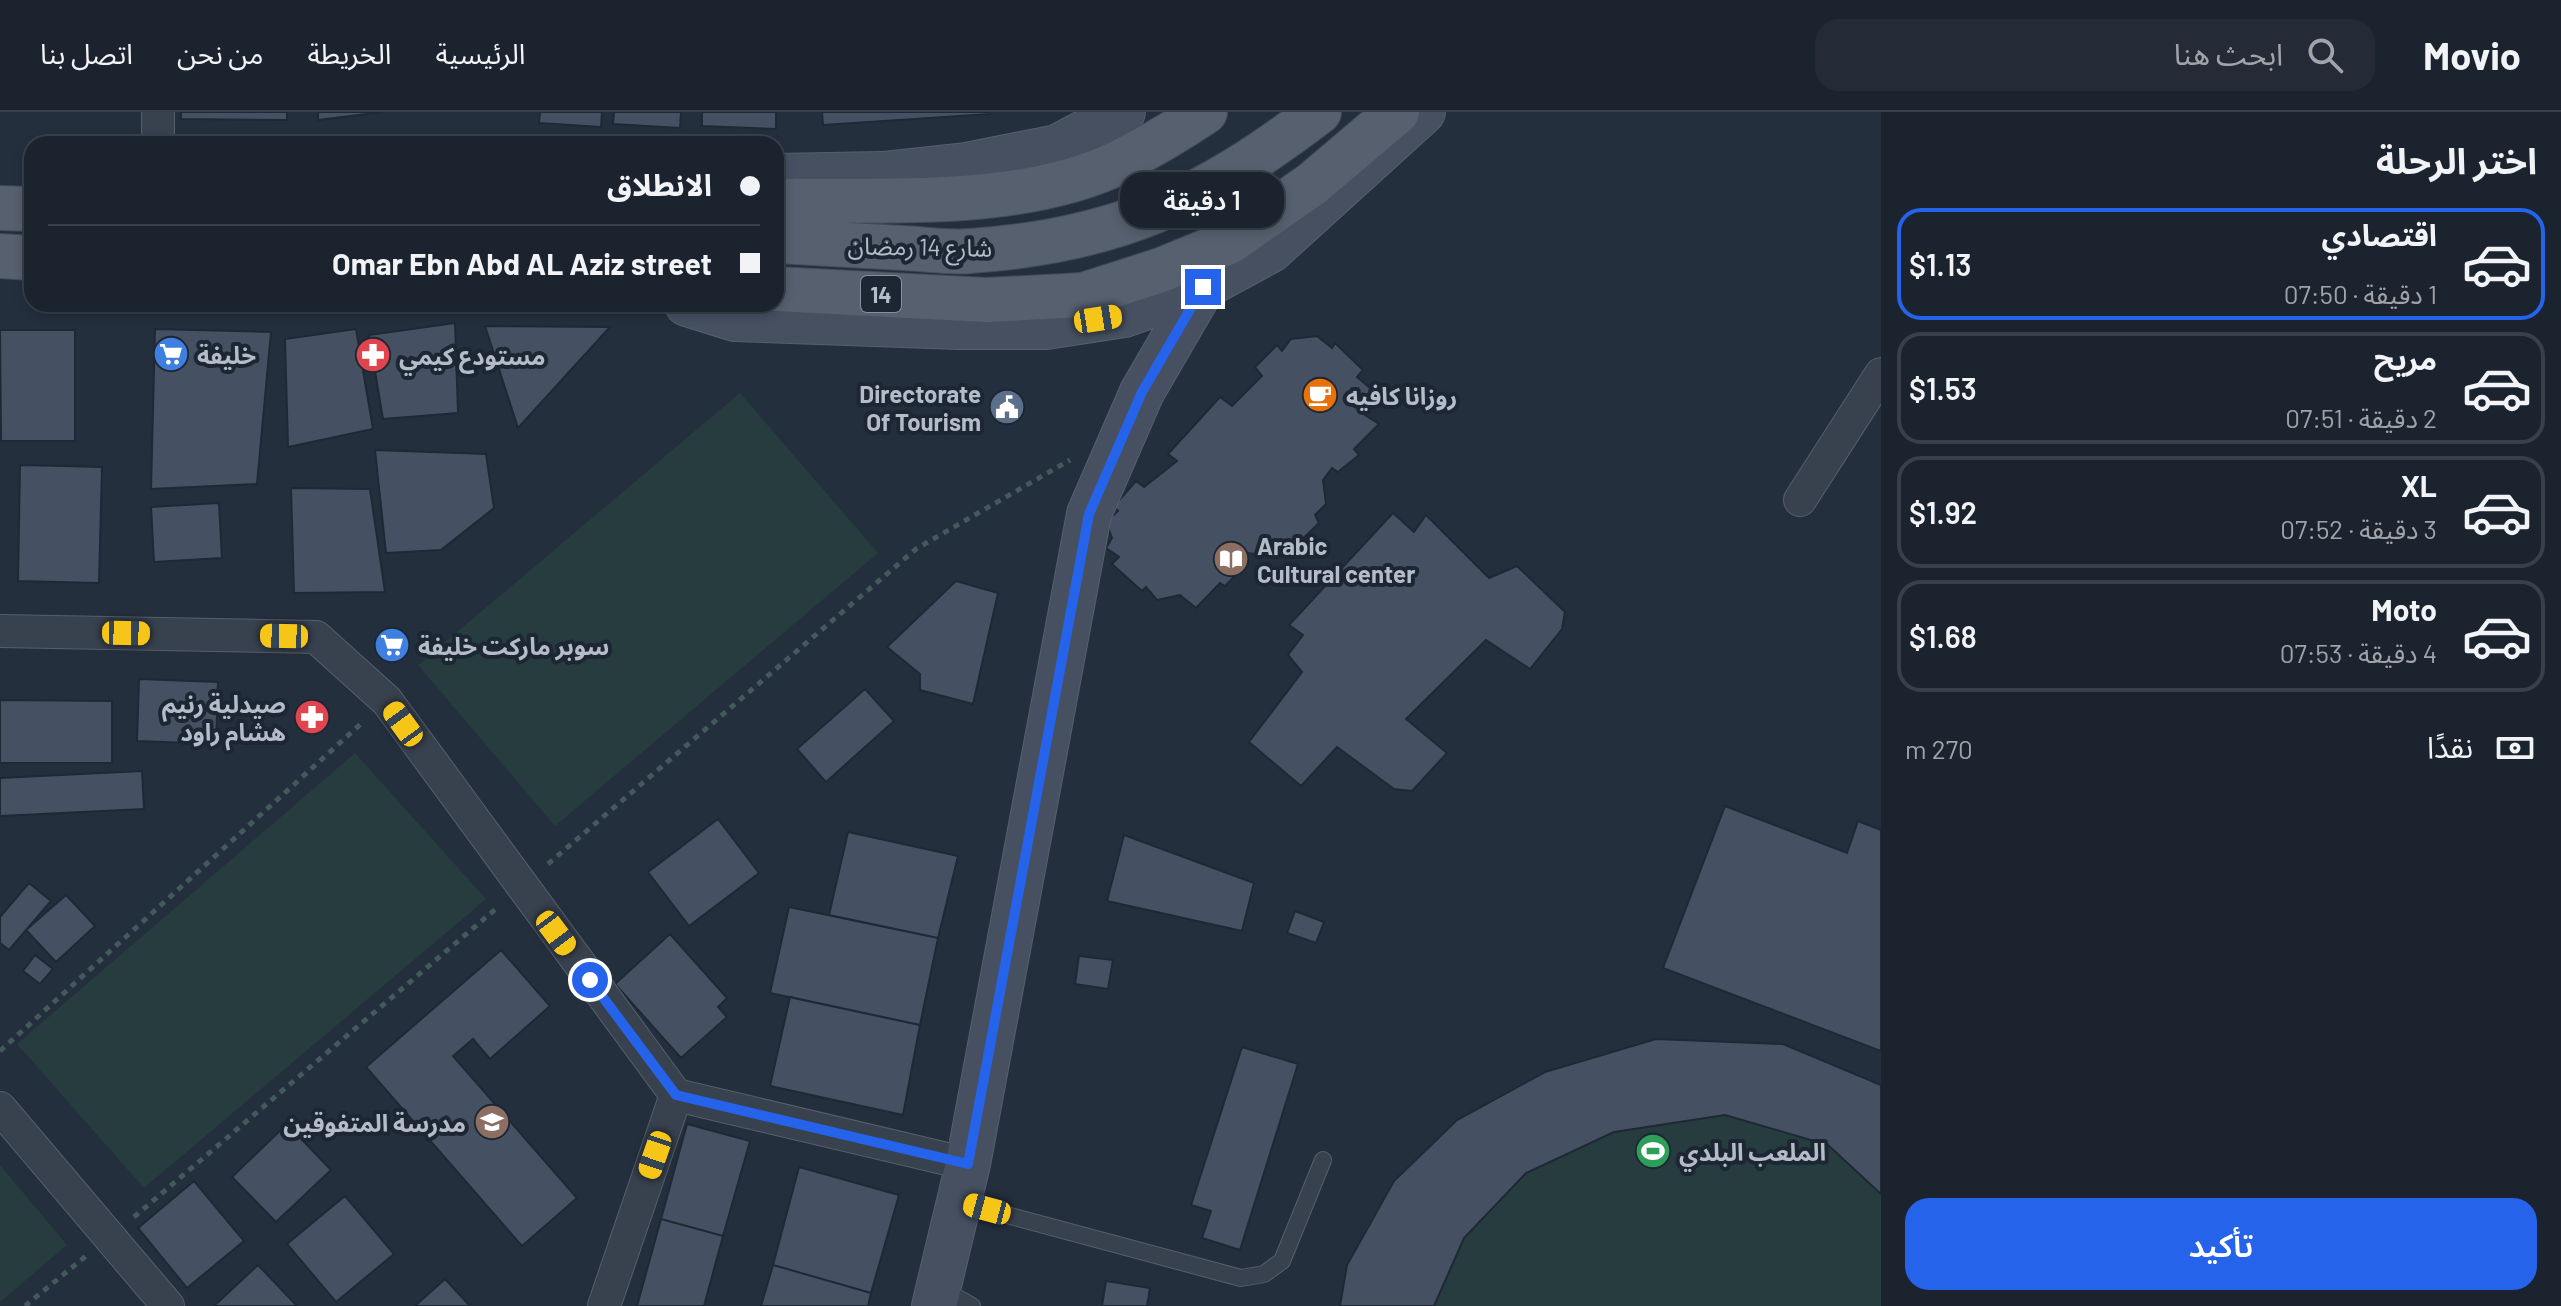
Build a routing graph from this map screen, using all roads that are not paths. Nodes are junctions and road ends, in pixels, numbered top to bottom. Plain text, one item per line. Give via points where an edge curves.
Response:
1 (158, 112) edge
2 (1123, 112) edge
3 (1205, 112) edge
4 (1319, 112) edge
5 (1397, 112) edge
6 (1423, 112) edge
7 (158, 136) edge
8 (784, 176) edge
9 (784, 201) edge
10 (0, 208) edge
11 (24, 209) edge
12 (784, 241) edge
13 (0, 256) edge
14 (24, 258) edge
15 (1203, 287) junction
16 (784, 289) edge
17 (713, 312) edge
18 (1881, 374) edge
19 (1800, 500) dead end
20 (0, 631) edge
21 (676, 1095) junction
22 (0, 1108) edge
23 (1323, 1160) dead end
24 (964, 1183) junction
25 (948, 1300) edge
26 (168, 1306) edge
27 (604, 1306) edge

1 - 7 street
2 - 8 main road via 1057,147 966,165 883,174
3 - 9 main road via 1118,163 1039,188 945,198
4 - 12 main road, شارع 14 رمضان / 14 via 1194,195 1140,220 1077,237 968,251
5 - 16 main road, شارع 14 رمضان / 14 via 1312,184 1229,242 1083,295 986,300
6 - 15 main road via 1271,250
10 - 11 main road
13 - 14 main road
15 - 17 main road via 1124,315 1046,327 735,319
15 - 24 main road via 1142,392 1089,514
18 - 19 street
20 - 21 street via 316,637 387,701
21 - 24 street
21 - 27 street
22 - 26 street
23 - 24 lane via 1282,1261 1264,1274 1241,1278
24 - 25 main road

